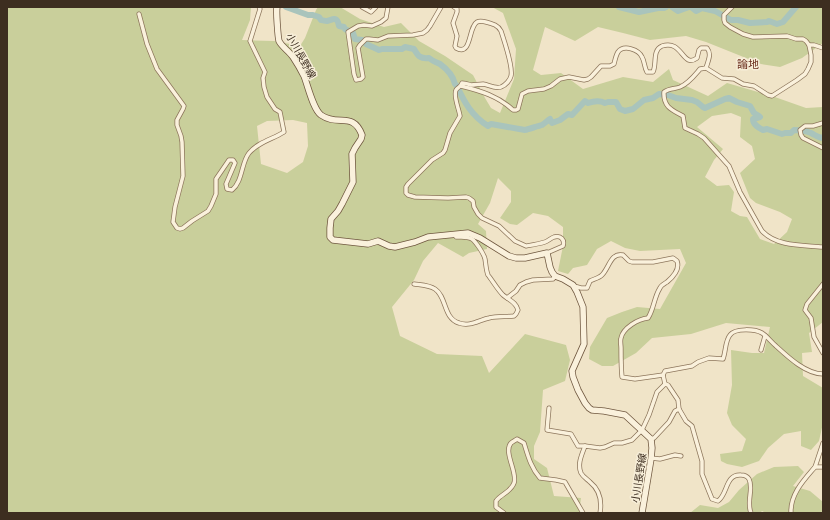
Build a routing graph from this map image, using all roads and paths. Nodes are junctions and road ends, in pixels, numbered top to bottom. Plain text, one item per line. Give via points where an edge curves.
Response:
1 (259, 7) edge
2 (277, 7) edge
3 (362, 7) edge
4 (376, 7) edge
5 (388, 7) edge
6 (441, 7) edge
7 (454, 7) edge
8 (732, 7) edge
9 (139, 14) dead end
10 (809, 45) junction
11 (823, 48) edge
12 (706, 68) junction
13 (461, 86) junction
14 (823, 124) edge
15 (823, 148) edge
16 (454, 234) junction
17 (823, 247) edge
18 (548, 252) junction
19 (555, 276) junction
20 (414, 284) dead end
21 (823, 284) edge
22 (573, 285) junction
23 (507, 298) junction
24 (765, 336) junction
25 (761, 350) dead end
26 (823, 353) edge
27 (823, 374) edge
28 (663, 375) junction
29 (665, 384) junction
30 (549, 408) dead end
31 (679, 409) junction
32 (642, 430) junction
33 (651, 439) junction
34 (823, 443) edge
35 (585, 446) junction
36 (681, 456) dead end
37 (651, 458) junction
38 (815, 467) junction
39 (823, 467) edge
40 (504, 513) edge
41 (583, 513) edge
42 (600, 513) edge
43 (642, 513) edge
44 (751, 513) edge
45 (791, 513) edge

1 - 9 street via 250,41 265,72 263,78 267,97 280,112 284,132 252,150 232,190 228,189 226,184 236,164 229,160 216,179 216,194 212,206 180,229 173,222 183,176 182,142 177,120 184,106 157,69
2 - 16 main road, 小川長野線 via 278,39 293,57 320,114 330,120 348,120 356,123 362,135 352,154 352,182 342,204 331,219 330,236 333,240 368,244 378,241 395,247 428,237
3 - 4 street via 371,12
5 - 6 street via 386,18 381,22 372,26 364,24 348,32 356,80 363,77 358,48 366,39 378,40 388,36 420,34 427,30
7 - 13 street via 457,9 453,23 458,36 456,48 465,48 477,22 496,25 501,31 511,68 510,79 501,87 464,83
8 - 10 street via 724,15 724,20 743,34 753,38 787,36 803,39
10 - 11 street
10 - 12 street via 811,55 805,74 772,96 754,86 722,78
12 - 13 street via 710,53 707,48 701,48 697,58 690,61 676,47 666,45 657,51 653,72 647,72 642,55 636,50 625,48 618,51 614,64 601,66 588,79 560,79 551,86 522,94 516,110 485,92
12 - 17 street via 700,69 683,86 666,90 664,94 668,107 683,116 686,128 704,138 729,166 740,192 766,235 782,242
13 - 18 street via 455,96 460,116 450,133 445,150 408,184 406,193 415,197 470,198 482,218 499,226 515,241 526,246 560,237 564,242 563,246
14 - 15 street via 805,126 800,130 803,138
16 - 18 main road, 小川長野線 via 468,233 516,258
16 - 23 street via 456,237 468,237 476,243 483,253 488,274
18 - 19 main road via 550,267
19 - 22 main road
19 - 23 street via 553,279 526,282
20 - 23 street via 436,290 449,316 463,324 472,324 488,318 514,316 517,307
21 - 26 street via 805,310 811,318 814,337
22 - 28 street via 587,288 590,281 602,275 617,254 632,262 653,262 673,258 677,260 676,271 660,287 648,318 632,324 621,338 622,377 635,379
22 - 32 main road via 583,307 584,344 572,370 578,390 592,410 625,415
24 - 25 street
24 - 27 street via 789,358 809,371
24 - 28 street via 752,330 732,332 728,336 723,359 709,358 692,366 665,371
28 - 29 street
29 - 31 street via 678,400
29 - 32 street via 657,392
30 - 35 street via 547,430 571,434 578,446
31 - 33 street
31 - 44 street via 692,426 702,461 702,474 712,498 718,501 722,498 729,481 735,475 747,476 751,485
32 - 33 main road
32 - 35 street via 632,440 622,443 600,448
33 - 37 main road, 小川長野線
34 - 38 street
35 - 42 street via 580,460 580,470 598,491 601,500
36 - 37 street
37 - 43 main road, 小川長野線
38 - 39 street
38 - 45 street via 800,484
40 - 41 street via 496,507 496,501 514,485 509,446 517,439 524,443 528,458 540,478 566,482

